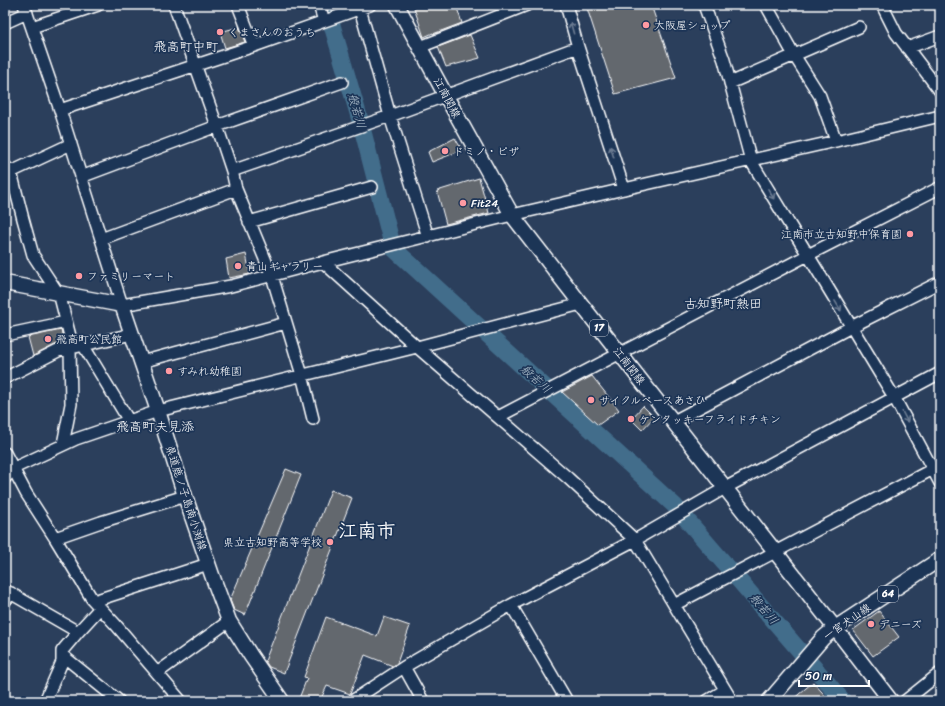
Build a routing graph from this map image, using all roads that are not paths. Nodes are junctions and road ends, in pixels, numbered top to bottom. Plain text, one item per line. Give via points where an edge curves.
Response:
1 (98, 5) edge
2 (174, 5) edge
3 (238, 5) edge
4 (319, 5) edge
5 (397, 5) edge
6 (527, 5) edge
7 (566, 5) edge
8 (704, 5) edge
9 (766, 5) edge
10 (882, 5) edge
11 (365, 7) edge
12 (26, 9) edge
13 (324, 22) junction
14 (5, 23) edge
15 (32, 27) junction
16 (859, 27) dead end
17 (940, 36) edge
18 (254, 46) junction
19 (420, 47) junction
20 (578, 47) junction
21 (907, 48) junction
22 (794, 55) junction
23 (195, 66) junction
24 (342, 82) dead end
25 (730, 82) junction
26 (940, 91) edge
27 (446, 96) junction
28 (60, 110) junction
29 (390, 116) junction
30 (940, 116) edge
31 (217, 126) junction
32 (836, 141) junction
33 (71, 144) junction
34 (751, 161) junction
35 (8, 169) edge
36 (232, 171) junction
37 (81, 177) junction
38 (372, 187) dead end
39 (236, 189) junction
40 (624, 189) junction
41 (940, 189) edge
42 (512, 215) junction
43 (249, 222) junction
44 (428, 236) junction
45 (101, 239) junction
46 (808, 255) junction
47 (323, 262) junction
48 (272, 276) junction
49 (940, 282) edge
50 (5, 283) edge
51 (58, 293) junction
52 (122, 304) junction
53 (581, 304) junction
54 (66, 322) junction
55 (286, 323) junction
56 (851, 327) junction
57 (132, 334) junction
58 (5, 335) edge
59 (75, 347) junction
60 (417, 347) junction
61 (619, 354) junction
62 (141, 362) junction
63 (940, 373) edge
64 (302, 375) junction
65 (5, 378) edge
66 (894, 397) junction
67 (158, 411) junction
68 (498, 417) junction
69 (313, 419) dead end
70 (129, 420) junction
71 (672, 422) junction
72 (63, 444) junction
73 (5, 453) edge
74 (14, 468) junction
75 (933, 469) junction
76 (5, 478) edge
77 (940, 482) edge
78 (725, 488) junction
79 (185, 496) junction
80 (55, 538) junction
81 (635, 540) junction
82 (775, 552) junction
83 (940, 559) edge
84 (208, 564) junction
85 (7, 595) edge
86 (674, 604) junction
87 (97, 605) junction
88 (511, 605) junction
89 (229, 621) junction
90 (835, 628) junction
91 (78, 632) junction
92 (62, 655) junction
93 (404, 667) junction
94 (157, 672) junction
95 (940, 673) edge
96 (725, 690) junction
97 (355, 700) edge
98 (564, 700) edge
99 (45, 701) edge
100 (119, 701) edge
101 (181, 701) edge
102 (282, 701) edge
103 (423, 701) edge
104 (707, 701) edge
105 (732, 701) edge
106 (769, 701) edge
107 (891, 701) edge
108 (905, 701) edge

1 - 15 street
2 - 23 street
3 - 18 street
4 - 13 street
5 - 19 main road, 江南関線 / 17
6 - 19 street
20 -> 7 street
8 - 25 street
9 - 22 street
10 - 21 street
11 - 13 street
11 - 29 street
12 - 14 street
12 - 15 street
13 - 18 street
15 - 28 street
16 - 22 street
17 - 21 street
18 - 23 street
19 - 27 main road, 江南関線 / 17
20 - 27 street
40 -> 20 street
21 - 26 street
22 - 25 street
22 - 32 street via 820,96
23 - 28 street
23 - 31 street
24 - 31 street
25 - 34 street
27 - 29 street
27 - 42 main road, 江南関線 / 17
28 - 33 street
29 - 36 street
29 - 44 street
30 - 32 street
31 - 36 street
31 - 37 street
32 - 34 street
33 - 35 street
33 - 37 street
34 - 40 street
34 -> 46 street
35 - 51 street via 33,255
36 - 39 street
37 - 45 street
38 - 43 street
39 - 43 street
39 - 45 street
40 - 42 street
41 - 46 street
42 - 44 street
42 - 53 main road, 江南関線 / 17
43 - 48 street
44 - 47 street
45 - 52 street
46 -> 56 street
46 - 61 street
47 - 48 street
47 - 60 street
48 - 52 street via 231,286
48 - 55 street
49 - 56 street
50 - 51 main road
51 - 52 main road
51 - 54 street
52 - 57 main road, 県道鹿ノ子島南小渕線
53 - 60 street
53 - 61 main road, 江南関線 / 17
54 - 58 street
54 - 59 street
55 - 62 street
55 - 64 street
56 - 66 street
56 - 71 street
57 - 59 street
57 - 62 main road, 県道鹿ノ子島南小渕線
59 - 65 street via 58,351
59 - 70 street
59 - 72 street via 71,404
60 - 64 street
60 - 68 street
61 - 68 street
61 - 71 main road, 江南関線 / 17
62 - 67 main road, 県道鹿ノ子島南小渕線
63 - 66 street
64 - 67 street
64 - 69 street
66 -> 75 street
66 - 78 street
67 - 70 street
67 - 79 main road, 県道鹿ノ子島南小渕線
68 - 81 street
70 - 72 street
71 - 78 main road, 江南関線 / 17
72 - 74 street
73 - 74 street
74 - 76 street
74 - 80 street via 26,493
75 - 77 street
75 - 82 street
78 - 81 street
78 - 82 main road, 江南関線 / 17
79 - 80 street
79 - 84 main road, 県道鹿ノ子島南小渕線
80 - 87 street
81 - 86 street
81 - 88 street
82 - 86 street
82 - 90 main road, 江南関線 / 17
83 - 90 main road, 一宮犬山線 / 64
84 - 87 street
84 - 89 main road, 県道鹿ノ子島南小渕線
85 - 91 street
86 - 96 street
87 - 91 street
87 - 94 street
88 - 93 street
88 - 98 street
89 - 94 street
89 - 102 main road, 県道鹿ノ子島南小渕線
90 - 106 main road, 一宮犬山線 / 64 via 823,638
90 - 107 main road, 江南関線
91 - 92 street via 62,651
92 - 99 street via 62,662
92 - 100 street
93 - 97 street
93 - 103 street
94 - 101 street
95 - 108 street
96 - 104 street
96 - 105 street

